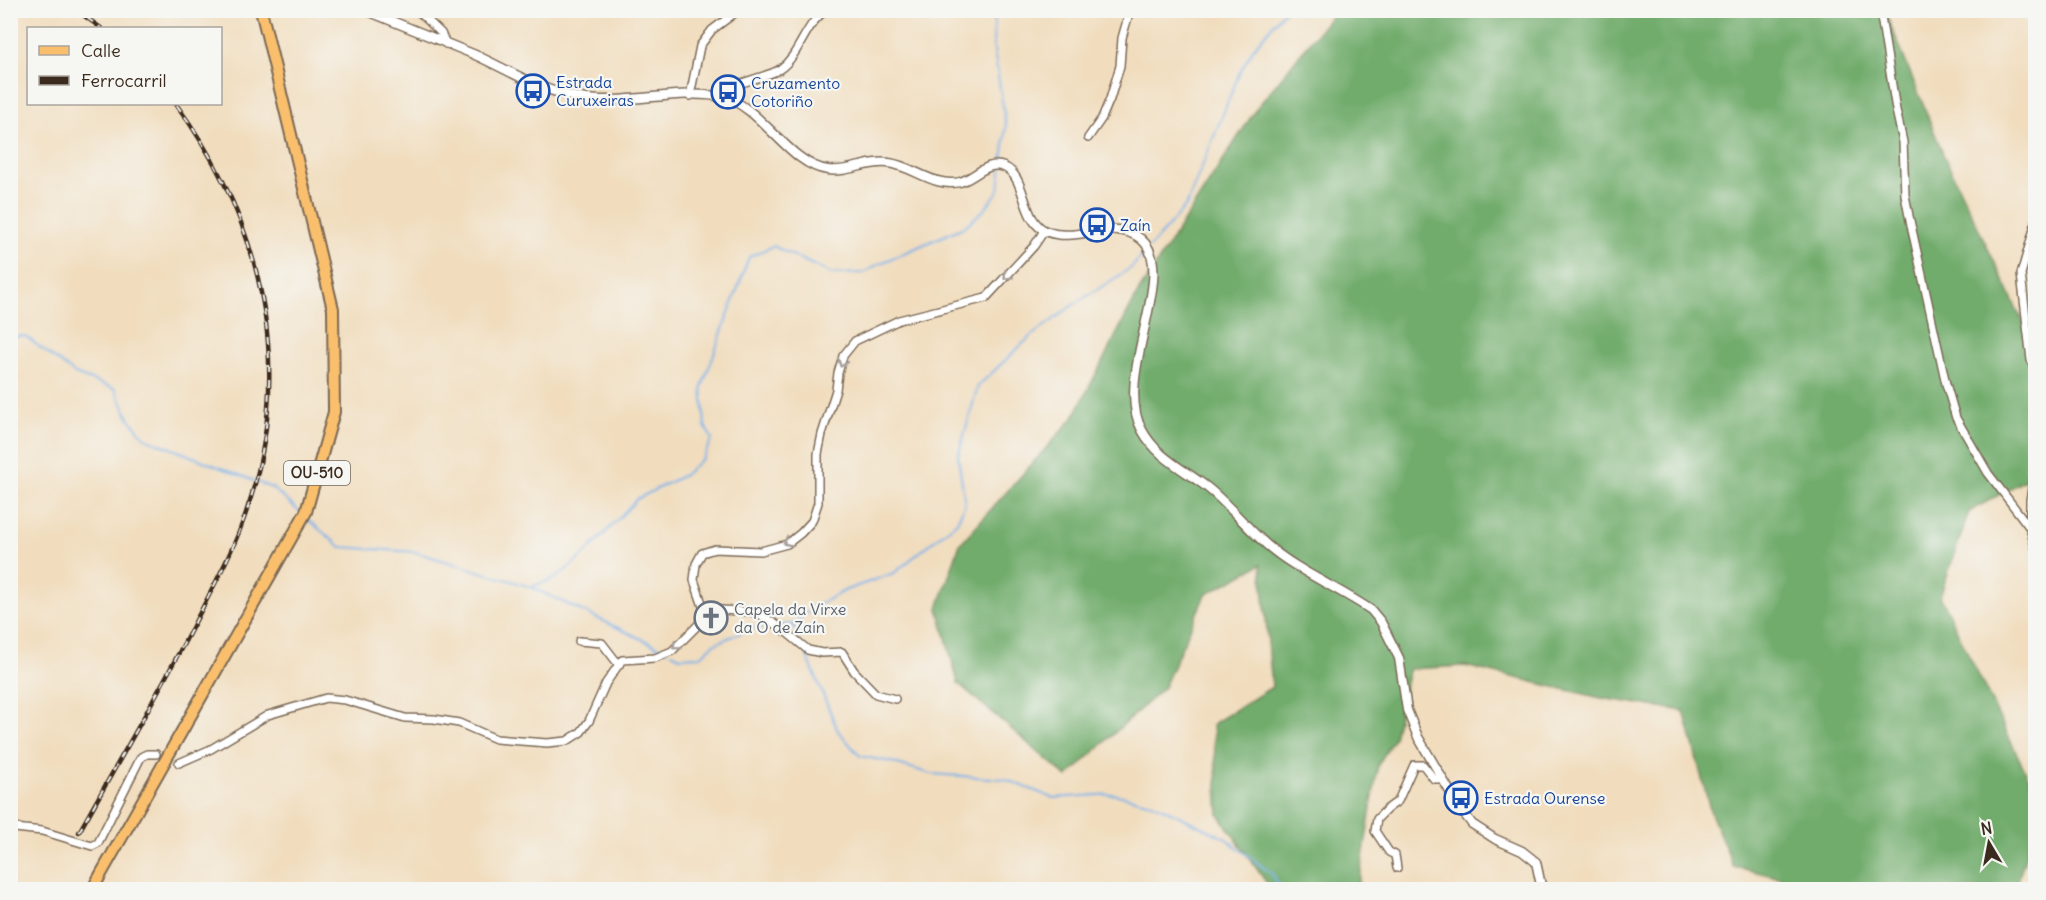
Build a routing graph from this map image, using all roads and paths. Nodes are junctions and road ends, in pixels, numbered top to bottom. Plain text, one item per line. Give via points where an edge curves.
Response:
1 (261, 10) edge
2 (365, 10) edge
3 (417, 10) edge
4 (739, 10) edge
5 (827, 10) edge
6 (1130, 10) edge
7 (1880, 10) edge
8 (446, 45) junction
9 (690, 96) junction
10 (723, 97) junction
11 (1088, 138) dead end
12 (2036, 222) edge
13 (1044, 231) junction
14 (2036, 369) edge
15 (2036, 464) edge
16 (2030, 528) junction
17 (2036, 550) edge
18 (704, 609) junction
19 (579, 641) dead end
20 (619, 665) junction
21 (2036, 697) edge
22 (895, 699) dead end
23 (2036, 722) edge
24 (156, 754) dead end
25 (179, 763) dead end
26 (1442, 779) junction
27 (10, 831) edge
28 (1397, 868) dead end
29 (92, 890) edge
30 (1542, 890) edge

1 - 29 main road, OU-510 via 333,309 334,412 306,512
2 - 8 street
3 - 8 street via 441,33
4 - 9 street via 712,30 700,46
5 - 10 street via 819,15 780,69 727,88
6 - 11 street via 1110,99
7 - 16 street via 1903,142 1905,195 1956,418 1998,488
8 - 9 street via 534,85 581,99
9 - 10 street
10 - 13 street via 746,110 807,163 824,170 841,171 888,162 936,181 959,182 989,166 1002,166 1013,175 1029,213
12 - 14 street via 2020,274 2031,360
13 -> 18 street via 986,298 899,320 855,341 843,356 822,434 818,503 812,521 786,544 761,551 715,549 702,553 694,580
13 - 26 street via 1081,235 1127,231 1143,240 1150,253 1154,277 1133,387 1134,408 1141,428 1161,456 1212,491 1266,545 1371,610 1399,658 1407,710
15 - 16 street
16 - 17 street
18 -> 20 street via 701,622 672,651 655,658 622,660
18 - 22 street via 756,612 808,650 842,652 876,694
19 - 20 street via 602,643
20 - 25 street via 582,732 567,741 496,739 459,723 405,718 326,698 268,715
21 - 23 street
24 - 27 street via 141,757 98,843 92,846 42,831
26 - 28 street via 1434,779 1423,765 1414,765 1398,801 1377,819 1375,831 1395,855
26 - 30 street via 1472,824 1522,850 1536,862

